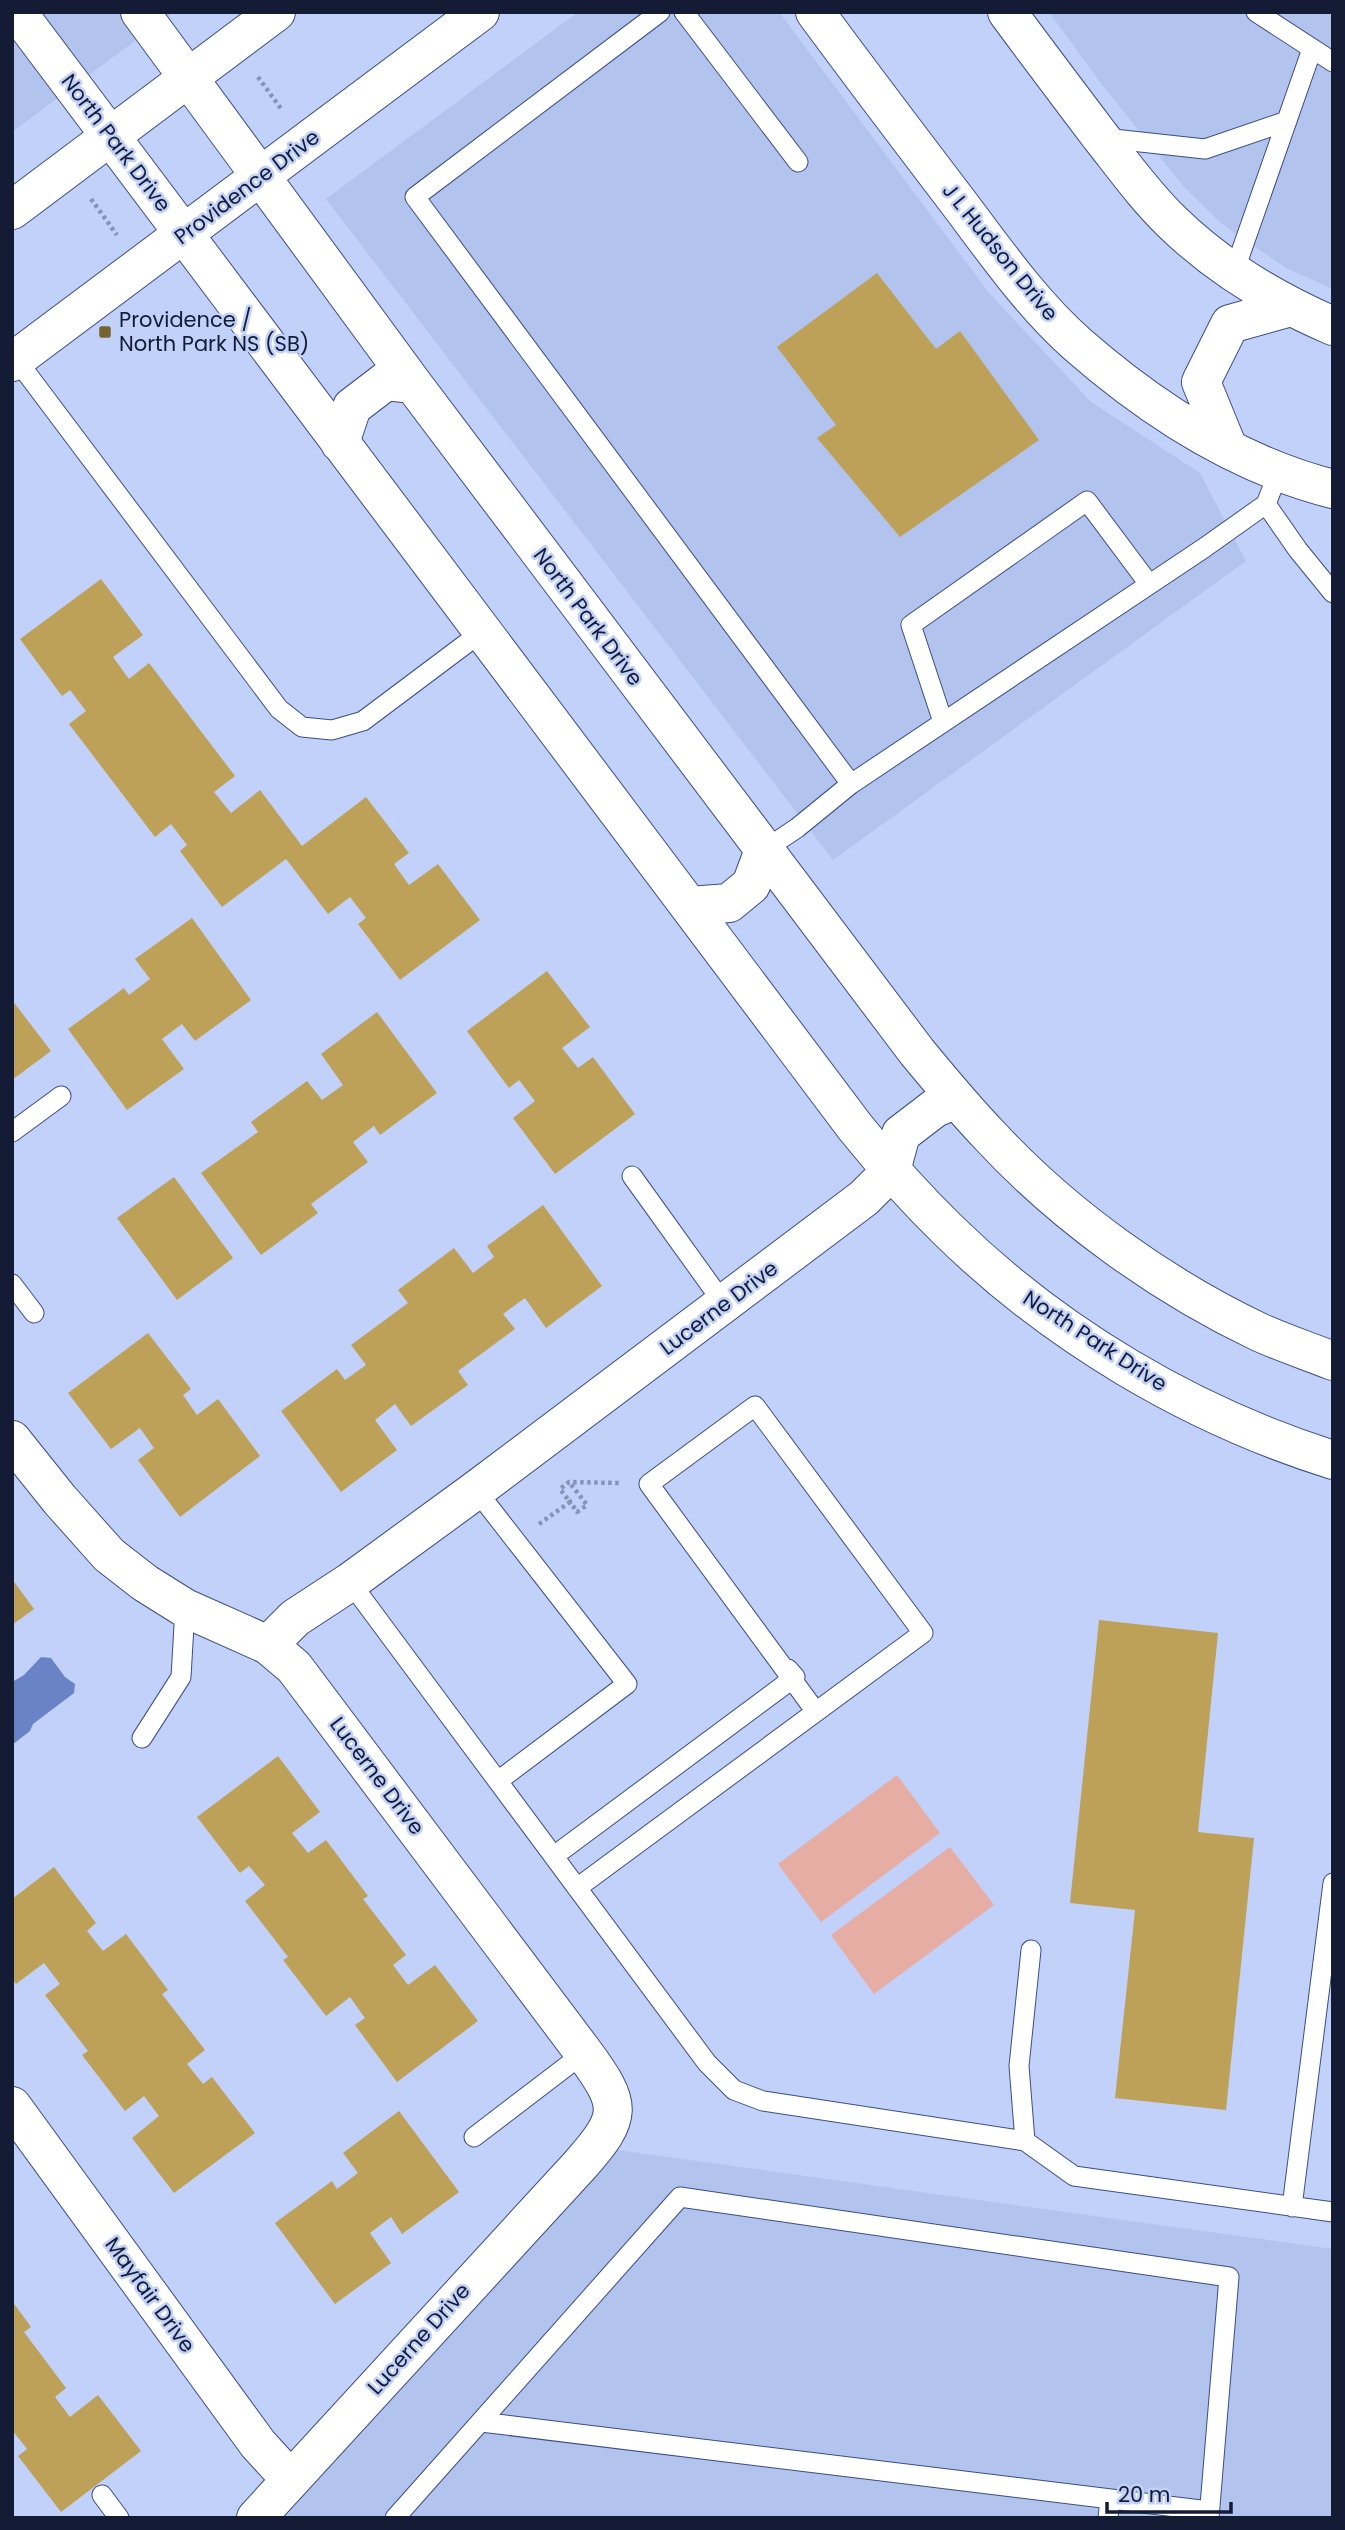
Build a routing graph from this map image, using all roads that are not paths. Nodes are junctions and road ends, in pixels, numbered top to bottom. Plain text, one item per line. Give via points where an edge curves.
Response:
1 (17, 12) edge
2 (140, 12) edge
3 (276, 12) edge
4 (480, 12) edge
5 (660, 12) edge
6 (684, 12) edge
7 (815, 12) edge
8 (1007, 12) edge
9 (1256, 12) edge
10 (1312, 49) junction
11 (1333, 62) edge
12 (188, 77) junction
13 (1287, 121) junction
14 (111, 136) junction
15 (1102, 138) junction
16 (798, 162) dead end
17 (260, 176) junction
18 (12, 210) edge
19 (184, 235) junction
20 (1234, 272) junction
21 (1291, 307) junction
22 (1332, 323) edge
23 (14, 360) edge
24 (413, 384) junction
25 (340, 443) junction
26 (1228, 447) junction
27 (1273, 487) junction
28 (1333, 489) edge
29 (1149, 584) junction
30 (1333, 593) edge
31 (483, 631) junction
32 (943, 722) junction
33 (851, 784) junction
34 (764, 849) junction
35 (689, 906) junction
36 (61, 1096) dead end
37 (956, 1099) junction
38 (12, 1132) edge
39 (891, 1171) junction
40 (632, 1176) dead end
41 (12, 1284) edge
42 (724, 1304) junction
43 (34, 1313) dead end
44 (1333, 1361) edge
45 (12, 1440) edge
46 (1333, 1460) edge
47 (650, 1484) junction
48 (477, 1490) junction
49 (350, 1582) junction
50 (186, 1608) junction
51 (268, 1645) junction
52 (794, 1677) junction
53 (816, 1712) junction
54 (142, 1738) dead end
55 (498, 1781) junction
56 (554, 1856) junction
57 (1333, 1883) edge
58 (577, 1888) junction
59 (1031, 1950) dead end
60 (584, 2053) junction
61 (12, 2106) edge
62 (474, 2137) dead end
63 (1025, 2141) junction
64 (1292, 2207) junction
65 (1333, 2212) edge
66 (481, 2422) junction
67 (291, 2480) junction
68 (102, 2495) dead end
69 (1109, 2508) edge
70 (1209, 2514) edge
71 (119, 2518) edge
72 (256, 2518) edge
73 (395, 2518) edge

1 - 14 street, North Park Drive
2 - 12 street, North Park Drive
3 - 12 street
4 - 17 street, Providence Drive
5 - 33 lane via 415,197
6 - 16 lane
7 - 26 street, J L Hudson Drive via 1003,261 1059,325 1124,383 1175,419
8 - 15 street
9 - 10 lane
10 - 11 lane
10 - 13 lane
12 - 14 street
12 - 17 street, North Park Drive
13 - 15 lane via 1205,149
13 - 20 lane
14 - 18 street
14 - 19 street, North Park Drive
15 - 20 street via 1172,222
17 - 19 street, Providence Drive
17 - 24 street, North Park Drive
19 - 23 street, Providence Drive
19 - 25 street, North Park Drive
20 - 21 street
21 - 22 street
21 - 26 street via 1230,324 1201,382
23 - 31 lane via 279,709 302,727 332,730 363,721
24 - 25 street via 386,381 352,407
24 - 34 street, North Park Drive
25 - 31 street, North Park Drive
26 - 27 street, J L Hudson Drive
27 - 28 street, J L Hudson Drive
27 - 29 lane
27 - 30 lane via 1298,550
29 - 32 lane
29 - 32 lane via 1087,501 911,625
31 - 35 street, North Park Drive
32 - 33 lane
33 - 34 lane
34 - 35 street via 751,886 729,903
34 - 37 street, North Park Drive
35 - 39 street, North Park Drive
36 - 38 lane
37 - 39 street via 901,1134
37 - 44 street, North Park Drive via 1038,1183 1110,1242 1190,1296 1260,1332
39 - 42 street, Lucerne Drive via 864,1198
39 - 46 street, North Park Drive via 948,1231 1071,1331 1227,1421
40 - 42 lane
41 - 43 lane
42 - 48 street, Lucerne Drive
45 - 50 street via 109,1555
47 - 52 lane
47 - 52 lane via 755,1406 923,1633 818,1710
47 - 53 lane
47 - 53 lane via 755,1406 923,1633
48 - 49 street, Lucerne Drive
48 - 55 lane via 627,1684
49 - 51 street, Lucerne Drive via 295,1618
49 - 55 lane
50 - 51 street
50 - 54 lane via 181,1677
51 - 60 street, Lucerne Drive via 315,1692
52 - 56 lane
53 - 58 lane
55 - 56 lane
56 - 58 lane
57 - 64 lane
58 - 63 lane via 707,2063 734,2090 763,2101
59 - 63 lane via 1019,2066
60 - 62 lane
60 - 67 street, Lucerne Drive via 606,2083 614,2106 611,2123 599,2143
61 - 67 street, Mayfair Drive via 258,2444
63 - 64 lane via 1074,2176
64 - 65 lane
66 - 69 lane
66 - 70 lane via 680,2197 1229,2277
66 - 73 lane
67 - 72 street, Lucerne Drive
68 - 71 lane
69 - 70 lane

